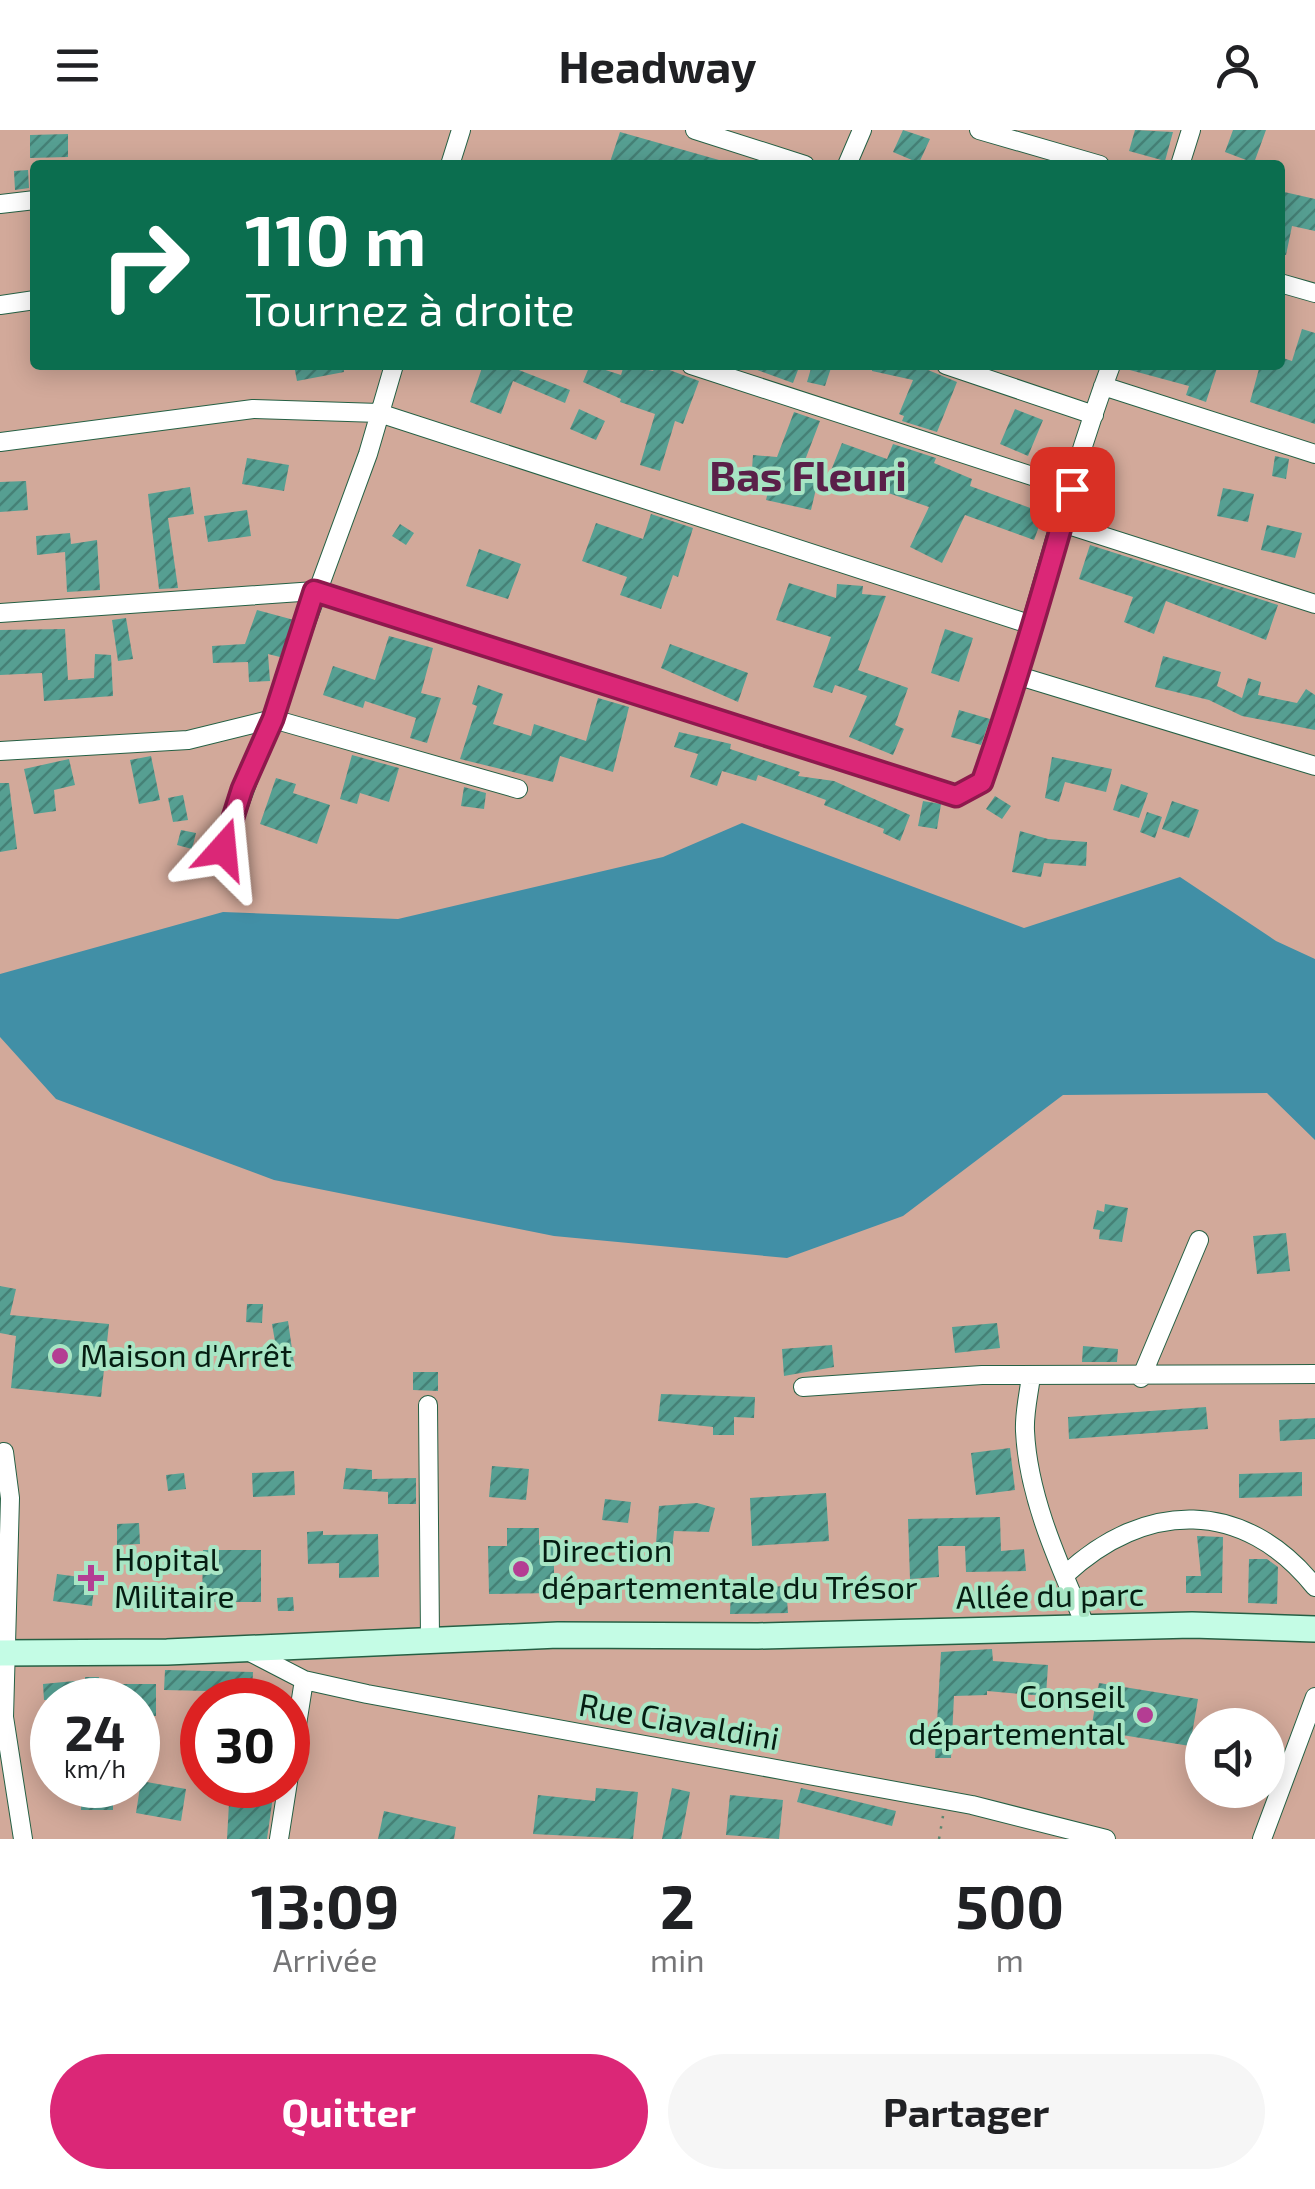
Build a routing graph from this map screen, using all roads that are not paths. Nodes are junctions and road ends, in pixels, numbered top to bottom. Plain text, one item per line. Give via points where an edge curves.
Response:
1 (461, 130) edge
2 (695, 130) edge
3 (862, 130) edge
4 (979, 130) edge
5 (1192, 130) edge
6 (452, 160) edge
7 (789, 160) edge
8 (848, 160) edge
9 (1083, 160) edge
10 (1182, 160) edge
11 (30, 201) edge
12 (0, 204) edge
13 (1285, 284) edge
14 (1315, 293) edge
15 (30, 301) edge
16 (0, 304) edge
17 (393, 370) edge
18 (706, 370) edge
19 (961, 370) edge
20 (1109, 370) edge
21 (1103, 386) junction
22 (380, 413) junction
23 (1094, 415) junction
24 (0, 442) edge
25 (1315, 454) edge
26 (1072, 489) junction
27 (1062, 523) junction
28 (314, 591) junction
29 (1315, 604) edge
30 (0, 613) edge
31 (1029, 624) junction
32 (1019, 676) junction
33 (273, 719) junction
34 (0, 751) edge
35 (1315, 766) edge
36 (518, 789) dead end
37 (223, 849) dead end
38 (1199, 1240) dead end
39 (1315, 1374) edge
40 (1030, 1376) junction
41 (1141, 1378) junction
42 (803, 1387) dead end
43 (428, 1405) dead end
44 (4, 1452) dead end
45 (1064, 1576) junction
46 (1315, 1587) edge
47 (1086, 1626) junction
48 (1315, 1628) edge
49 (430, 1638) junction
50 (246, 1650) junction
51 (1, 1653) edge
52 (300, 1678) edge
53 (310, 1681) edge
54 (1315, 1697) edge
55 (284, 1808) edge
56 (24, 1839) edge
57 (279, 1839) edge
58 (1106, 1839) edge
59 (1262, 1839) edge

1 - 6 street
2 - 7 street
3 - 8 street
4 - 9 street
5 - 10 street
11 - 12 street
13 - 14 street
15 - 16 street
17 - 22 street
18 - 26 street
19 - 23 street
20 - 21 street
21 - 23 street
21 - 25 street
22 - 24 street via 253,409
22 - 28 street
22 - 31 street
23 - 26 street
26 - 27 street
27 - 29 street
27 - 31 street
28 - 30 street
28 - 32 street via 956,796 982,782
28 - 33 street
31 - 32 street
32 - 35 street
33 - 34 street via 188,740
33 - 36 street
33 - 37 street
38 - 41 street
39 - 41 street
40 - 41 street
40 - 42 street
40 - 45 street via 1025,1430
43 - 49 street
44 - 51 street via 10,1498
45 - 46 street via 1124,1532 1200,1520 1228,1522 1257,1535
45 - 47 street
47 - 48 street, Allée du parc
47 - 49 street, Allée du parc
49 - 50 street, Allée du parc
50 - 51 street, Allée du parc
50 - 52 street, Rue Ciavaldini
51 - 56 street
53 - 58 street, Rue Ciavaldini via 945,1801
54 - 59 street
55 - 57 street

